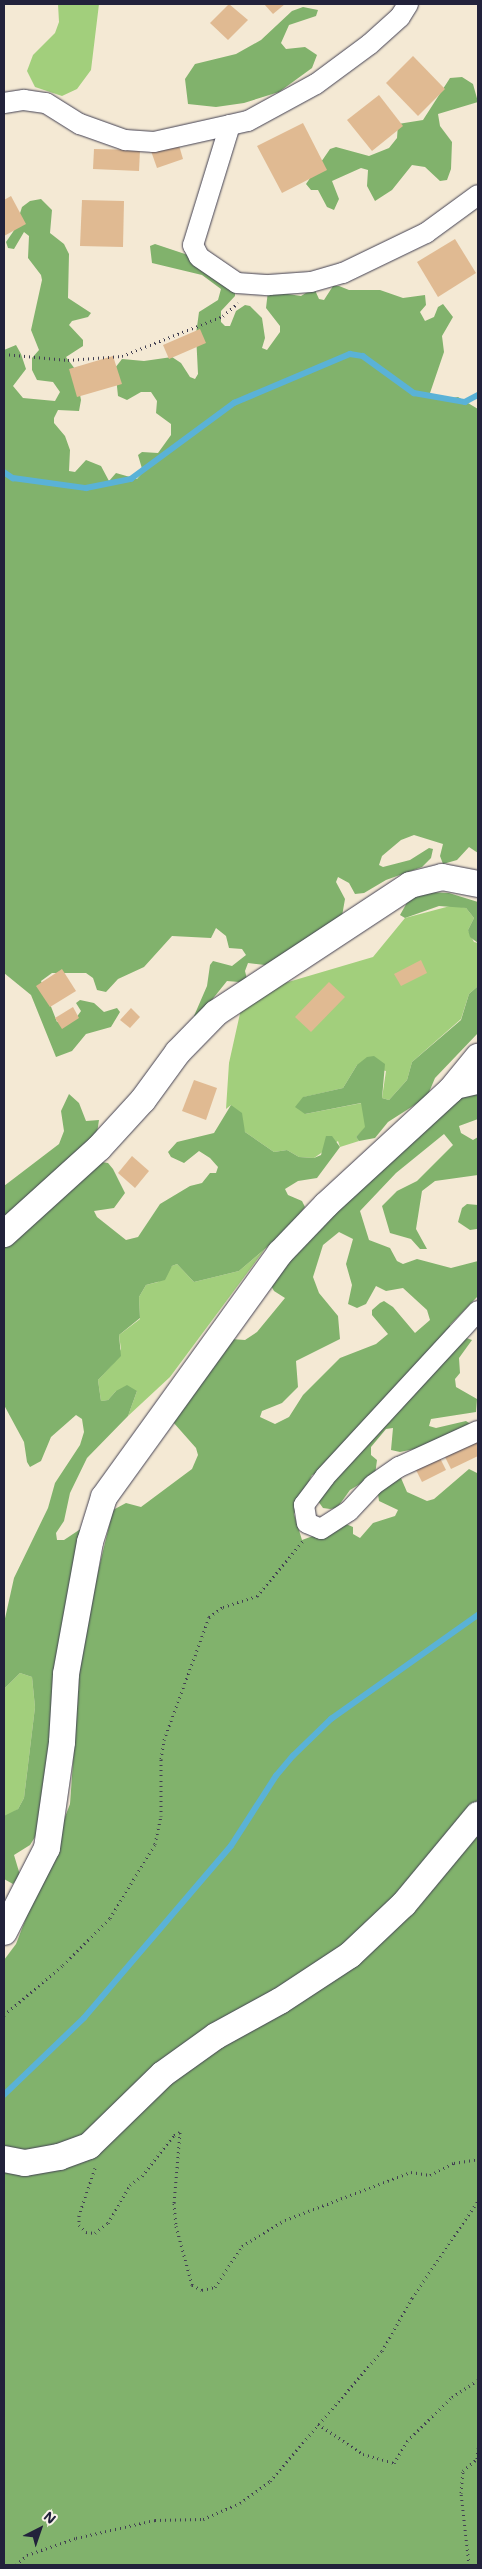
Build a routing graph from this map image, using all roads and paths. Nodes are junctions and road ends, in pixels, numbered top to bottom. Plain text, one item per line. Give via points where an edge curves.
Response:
1 (408, 4) edge
2 (4, 103) edge
3 (230, 125) junction
4 (478, 195) edge
5 (253, 285) junction
6 (4, 354) edge
7 (478, 884) edge
8 (478, 1057) edge
9 (478, 1084) edge
10 (451, 1090) junction
11 (4, 1234) edge
12 (478, 1311) edge
13 (478, 1431) edge
14 (311, 1527) junction
15 (478, 1815) edge
16 (4, 1932) edge
17 (4, 2015) edge
18 (89, 2146) junction
19 (4, 2159) edge
20 (478, 2160) edge
21 (478, 2202) edge
22 (478, 2380) edge
23 (318, 2424) junction
24 (478, 2448) edge
25 (16, 2565) edge
26 (469, 2565) edge

1 - 3 street via 400,17 370,44 316,84 248,121
2 - 3 street via 24,100 46,103 80,124 125,140 154,142
3 - 5 street via 193,245 199,257 217,271 237,283
4 - 5 street via 426,233 343,272 311,282
5 - 6 path via 223,316 122,356 68,360
7 - 11 street via 442,877 410,885 216,1013 178,1052 143,1100 99,1148
8 - 10 street
9 - 10 street
10 - 16 street via 326,1205 280,1253 104,1497 90,1542 66,1674 62,1742 47,1848
12 - 14 street via 325,1477 304,1505 304,1514
13 - 14 street via 398,1467 335,1521 320,1529
14 - 17 path via 257,1596 223,1607 209,1617 164,1740 161,1816 155,1844 143,1868 110,1918 63,1965
15 - 18 street via 404,1904 350,1955 280,2002 216,2036 163,2074
18 - 19 street via 59,2157 25,2163
18 - 20 path via 95,2163 93,2179 79,2215 79,2225 86,2232 95,2233 108,2224 130,2185 142,2176 174,2135 180,2132 174,2203 176,2226 192,2285 202,2290 215,2287 242,2246 285,2220 410,2172 430,2175 454,2163
21 - 23 path via 412,2298 382,2351
22 - 23 path via 452,2397 407,2442 394,2463 363,2454
23 - 25 path via 270,2481 240,2503 203,2519 155,2520 76,2538 27,2556
24 - 26 path via 477,2459 463,2471 460,2494

